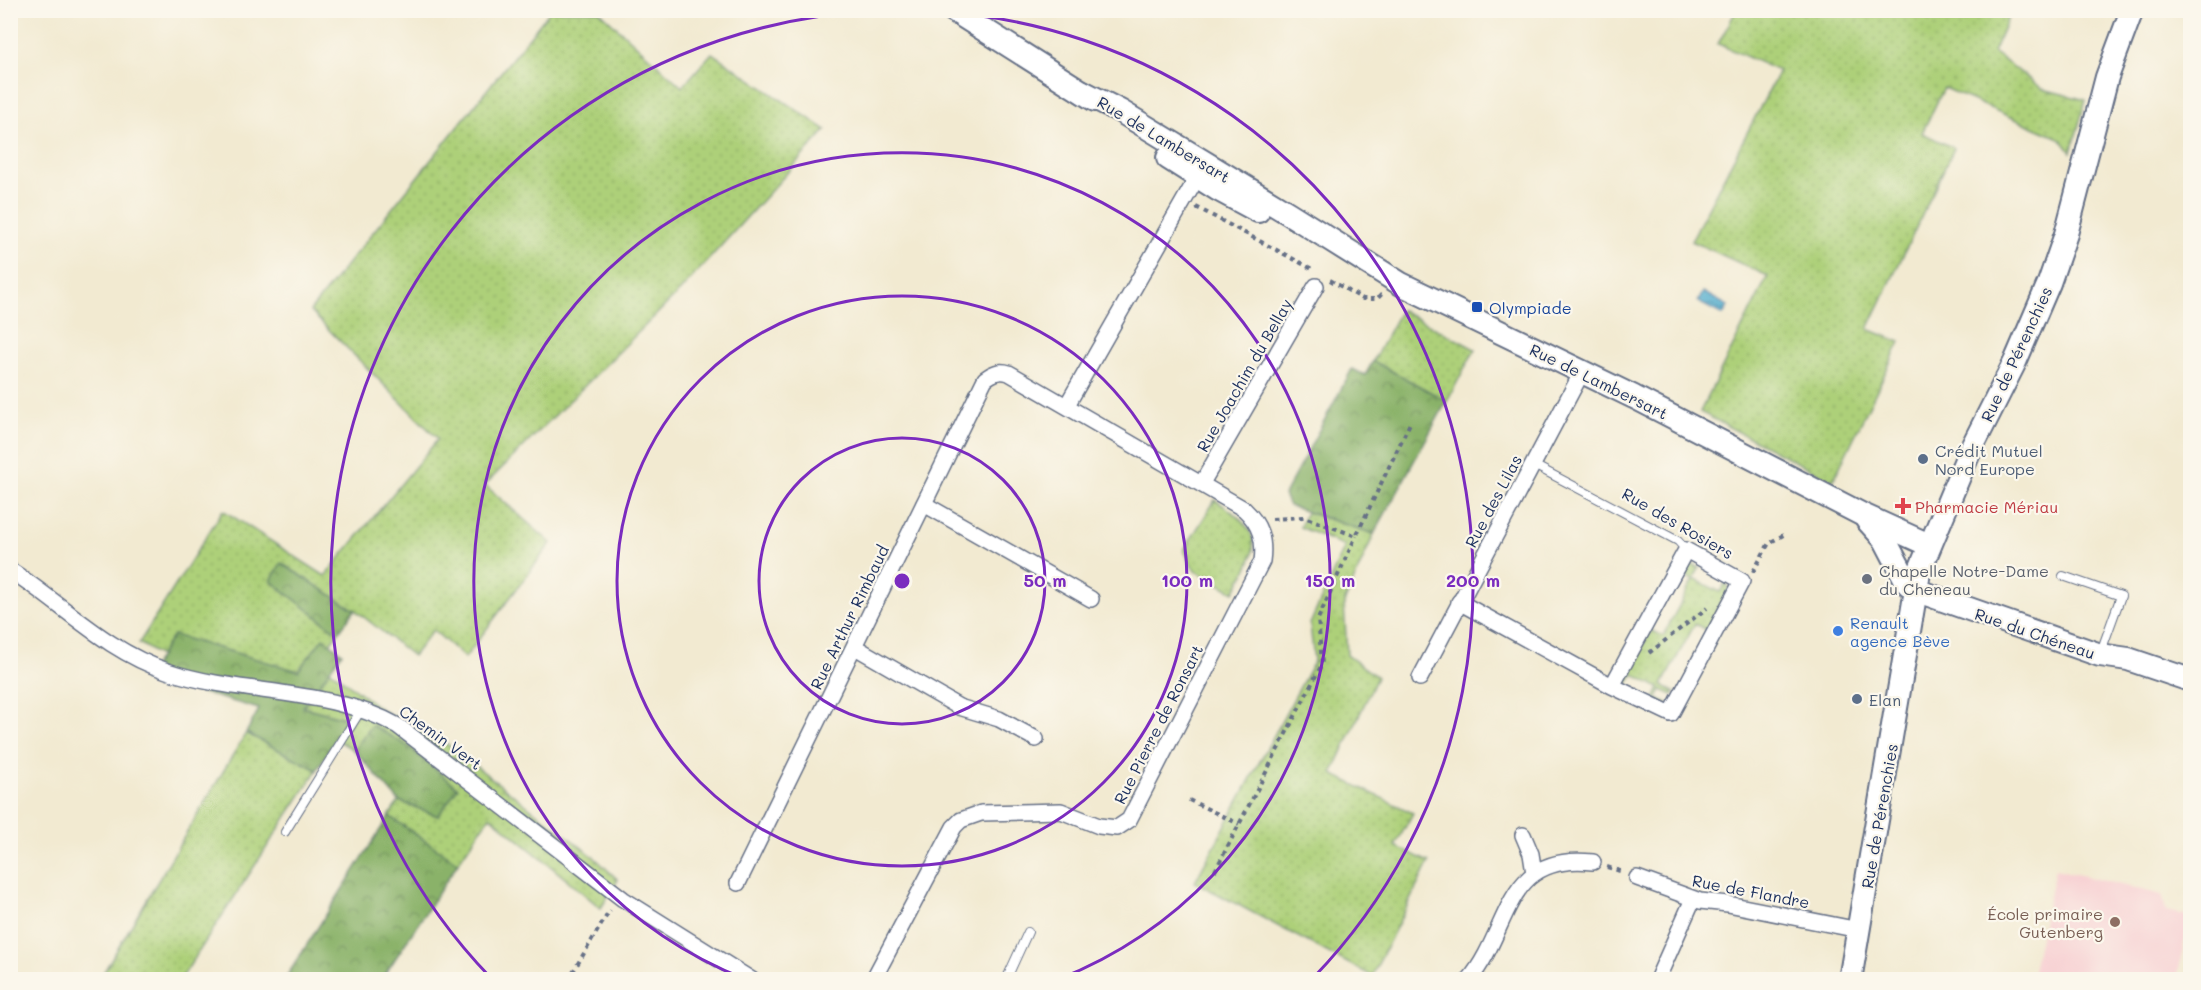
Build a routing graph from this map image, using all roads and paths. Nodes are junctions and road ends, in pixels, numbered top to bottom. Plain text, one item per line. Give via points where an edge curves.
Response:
1 (952, 10) edge
2 (2132, 10) edge
3 (1201, 170) junction
4 (1183, 200) junction
5 (1319, 278) junction
6 (1401, 284) junction
7 (1582, 372) junction
8 (1067, 405) junction
9 (1411, 421) dead end
10 (1532, 464) junction
11 (1202, 483) junction
12 (924, 504) junction
13 (1863, 515) junction
14 (1257, 523) junction
15 (1786, 533) dead end
16 (1356, 536) junction
17 (1929, 545) junction
18 (1686, 550) junction
19 (10, 570) edge
20 (2063, 576) dead end
21 (1742, 581) junction
22 (1915, 591) junction
23 (1091, 599) dead end
24 (1460, 602) junction
25 (1710, 606) dead end
26 (855, 647) junction
27 (1648, 654) dead end
28 (2100, 655) junction
29 (1420, 678) dead end
30 (2190, 680) edge
31 (1612, 686) junction
32 (362, 709) junction
33 (1036, 739) dead end
34 (1189, 800) dead end
35 (1239, 824) junction
36 (285, 832) dead end
37 (1523, 835) dead end
38 (1593, 862) joint
39 (1215, 871) dead end
40 (1534, 873) junction
41 (1638, 878) joint
42 (738, 883) dead end
43 (619, 897) junction
44 (1693, 899) junction
45 (1859, 930) junction
46 (1028, 932) dead end
47 (568, 980) edge
48 (752, 980) edge
49 (873, 980) edge
50 (1006, 980) edge
51 (1469, 980) edge
52 (1657, 980) edge
53 (1850, 980) edge

1 - 3 main road, Rue de Lambersart
2 - 17 main road, Rue de Pérenchies via 2107,77 2049,284
3 - 4 street
3 - 6 main road, Rue de Lambersart via 1253,209 1337,245
4 - 5 path
4 - 8 street
5 - 6 path via 1363,299 1377,299
5 - 11 street, Rue Joachim du Bellay
6 - 7 main road, Rue de Lambersart
7 - 10 street, Rue des Lilas
7 - 13 main road, Rue de Lambersart
8 - 11 street
8 - 12 street, Rue Arthur Rimbaud via 1009,372 996,372 985,379
9 - 16 path
10 - 18 lane, Rue des Rosiers via 1678,541
10 - 24 street, Rue des Lilas
11 - 14 street via 1245,508
12 - 23 street
12 - 26 street, Rue Arthur Rimbaud
13 - 17 main road, Rue de Lambersart
13 - 22 main road, Rue de Lambersart via 1885,540
14 - 16 path via 1277,517 1304,517
14 - 49 street, Rue Pierre de Ronsart via 1263,543 1257,572 1129,820 1117,828 1099,826 1061,811 991,812 961,820
15 - 21 path via 1769,543 1751,576
16 - 35 path via 1318,619 1322,664
17 - 22 main road, Rue de Pérenchies
18 - 21 street, Rue des Rosiers
18 - 31 street
19 - 32 street, Chemin Vert via 102,638 146,664 221,684
20 - 28 lane via 2121,596
21 - 31 street, Rue des Rosiers via 1671,714
22 - 28 main road, Rue du Chéneau
22 - 45 main road, Rue de Pérenchies
24 - 29 street, Rue des Lilas
24 - 31 street
25 - 27 path
26 - 33 street via 958,707 999,718
26 - 42 street, Rue Arthur Rimbaud
28 - 30 main road, Rue du Chéneau via 2128,659
32 - 36 lane
32 - 43 street, Chemin Vert via 408,733
34 - 35 path
35 - 39 path
37 - 40 street
38 - 40 street via 1566,861
38 - 41 path
40 - 51 street via 1515,891
41 - 44 street, Rue de Flandre
43 - 47 path
43 - 48 street, Chemin Vert
44 - 45 street, Rue de Flandre
44 - 52 street
45 - 53 main road, Rue de Pérenchies
46 - 50 lane

